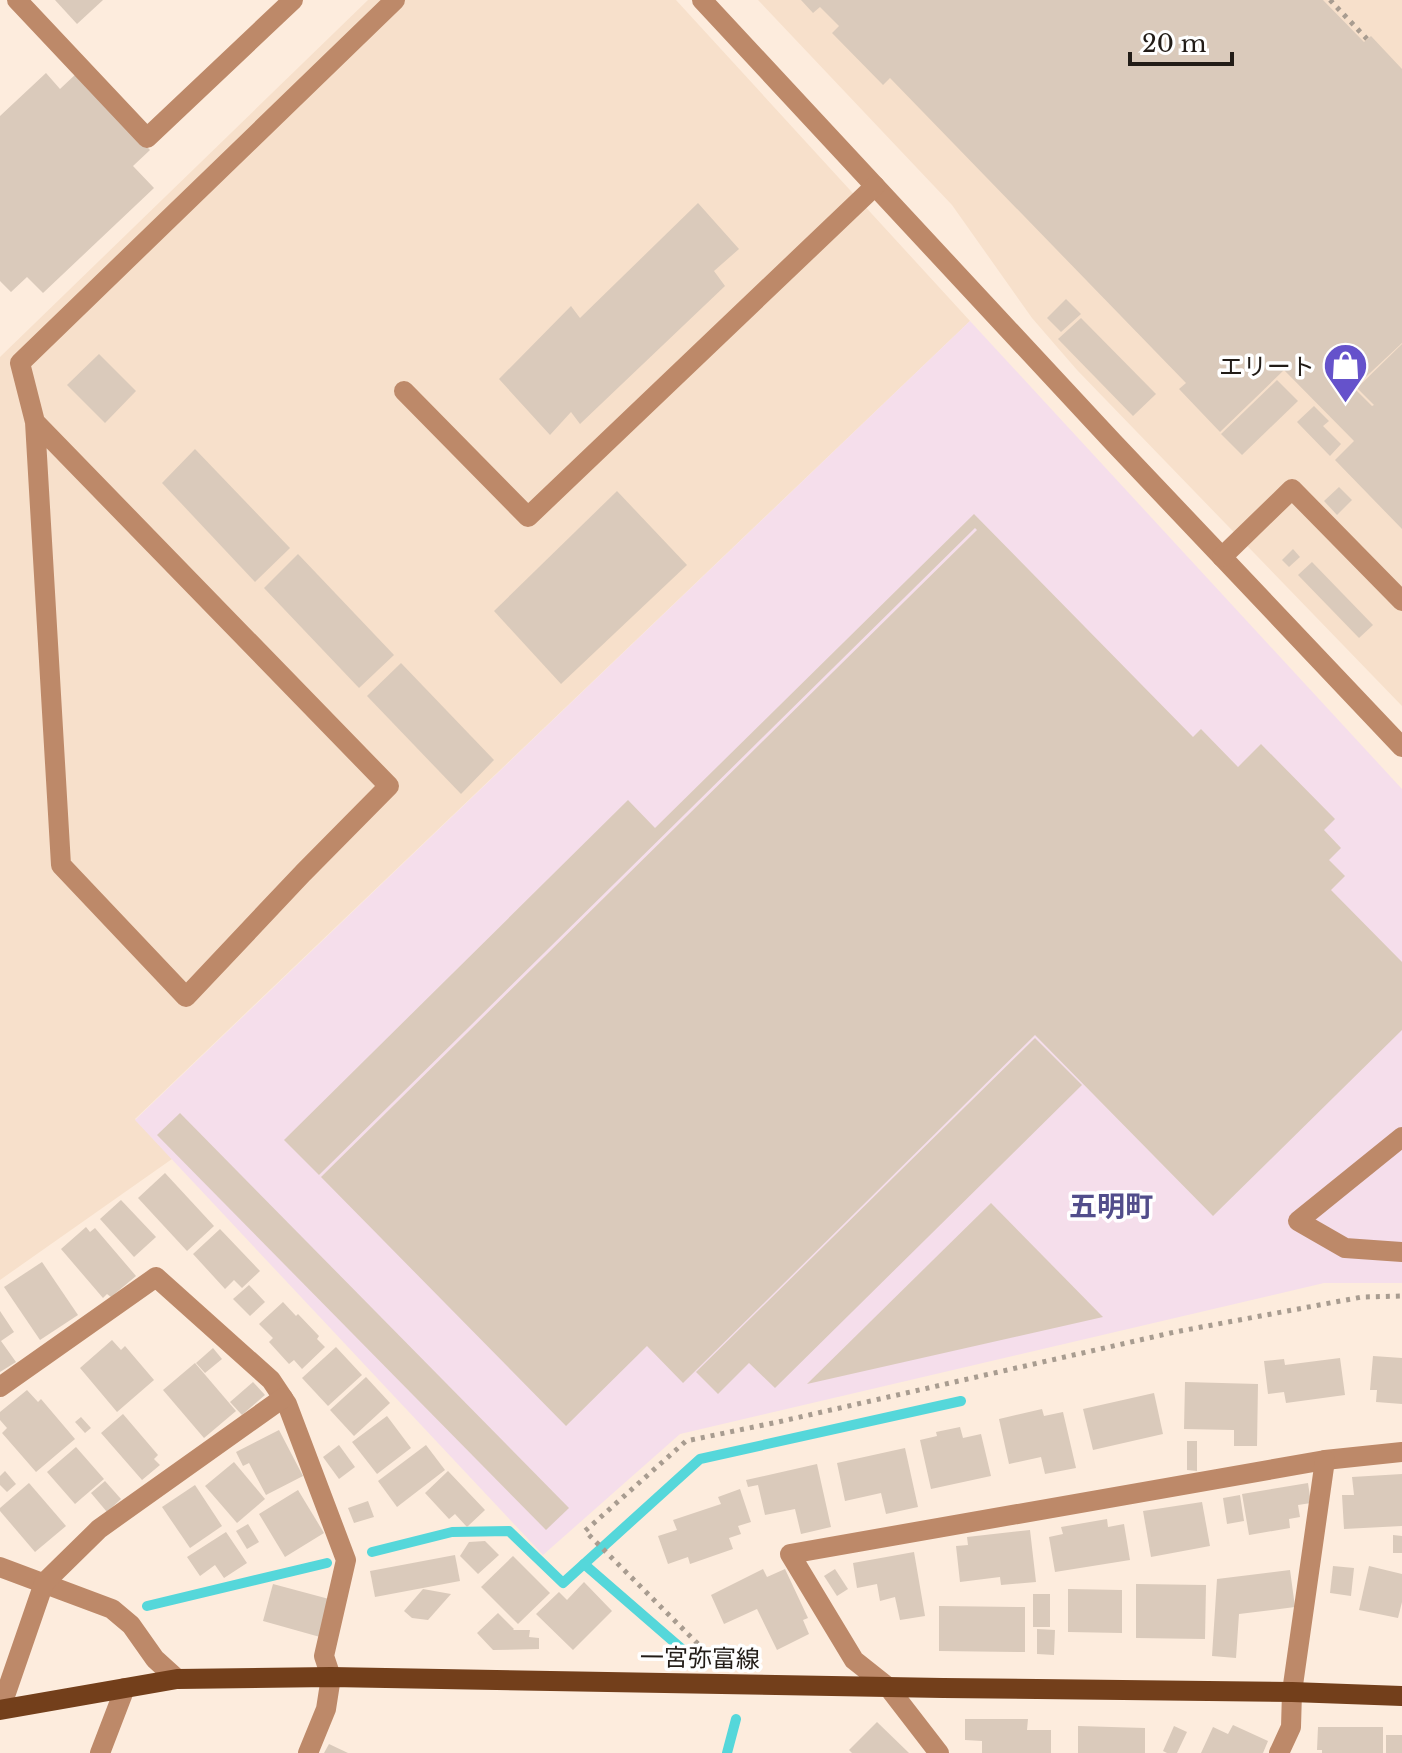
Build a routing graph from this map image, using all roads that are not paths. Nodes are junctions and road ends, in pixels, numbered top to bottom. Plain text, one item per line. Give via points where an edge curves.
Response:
1 (17, 0) edge
2 (293, 0) edge
3 (395, 0) edge
4 (702, 0) edge
5 (875, 186) junction
6 (404, 391) dead end
7 (35, 422) junction
8 (1222, 557) junction
9 (1402, 601) edge
10 (1402, 747) edge
11 (1402, 1137) edge
12 (1402, 1252) edge
13 (0, 1387) edge
14 (283, 1398) junction
15 (1402, 1452) edge
16 (1325, 1460) junction
17 (0, 1567) edge
18 (44, 1583) junction
19 (331, 1677) junction
20 (177, 1679) junction
21 (888, 1687) junction
22 (125, 1688) junction
23 (1292, 1692) junction
24 (1402, 1696) edge
25 (0, 1702) edge
26 (0, 1710) edge
27 (100, 1753) edge
28 (308, 1753) edge
29 (939, 1753) edge
30 (1279, 1753) edge

1 - 2 street via 147,138
3 - 7 street via 20,363
4 - 5 street
5 - 6 street via 528,517
5 - 8 street
7 - 7 street via 389,786 186,997 61,865
8 - 9 street via 1292,489
8 - 10 street
11 - 12 street via 1298,1221 1345,1248
13 - 14 street via 156,1277 271,1380
14 - 18 street via 99,1529
14 - 19 street via 346,1560 324,1656
15 - 16 street
16 - 21 street via 790,1554 854,1660
16 - 23 street
17 - 18 street
18 - 20 street via 112,1609
18 - 25 street
19 - 20 main road, 一宮弥富線
19 - 21 main road, 一宮弥富線
19 - 28 street via 326,1709
20 - 22 main road, 一宮弥富線
21 - 23 main road, 一宮弥富線
21 - 29 street
22 - 26 main road, 一宮弥富線
22 - 27 street
23 - 24 main road, 一宮弥富線
23 - 30 street via 1291,1727

